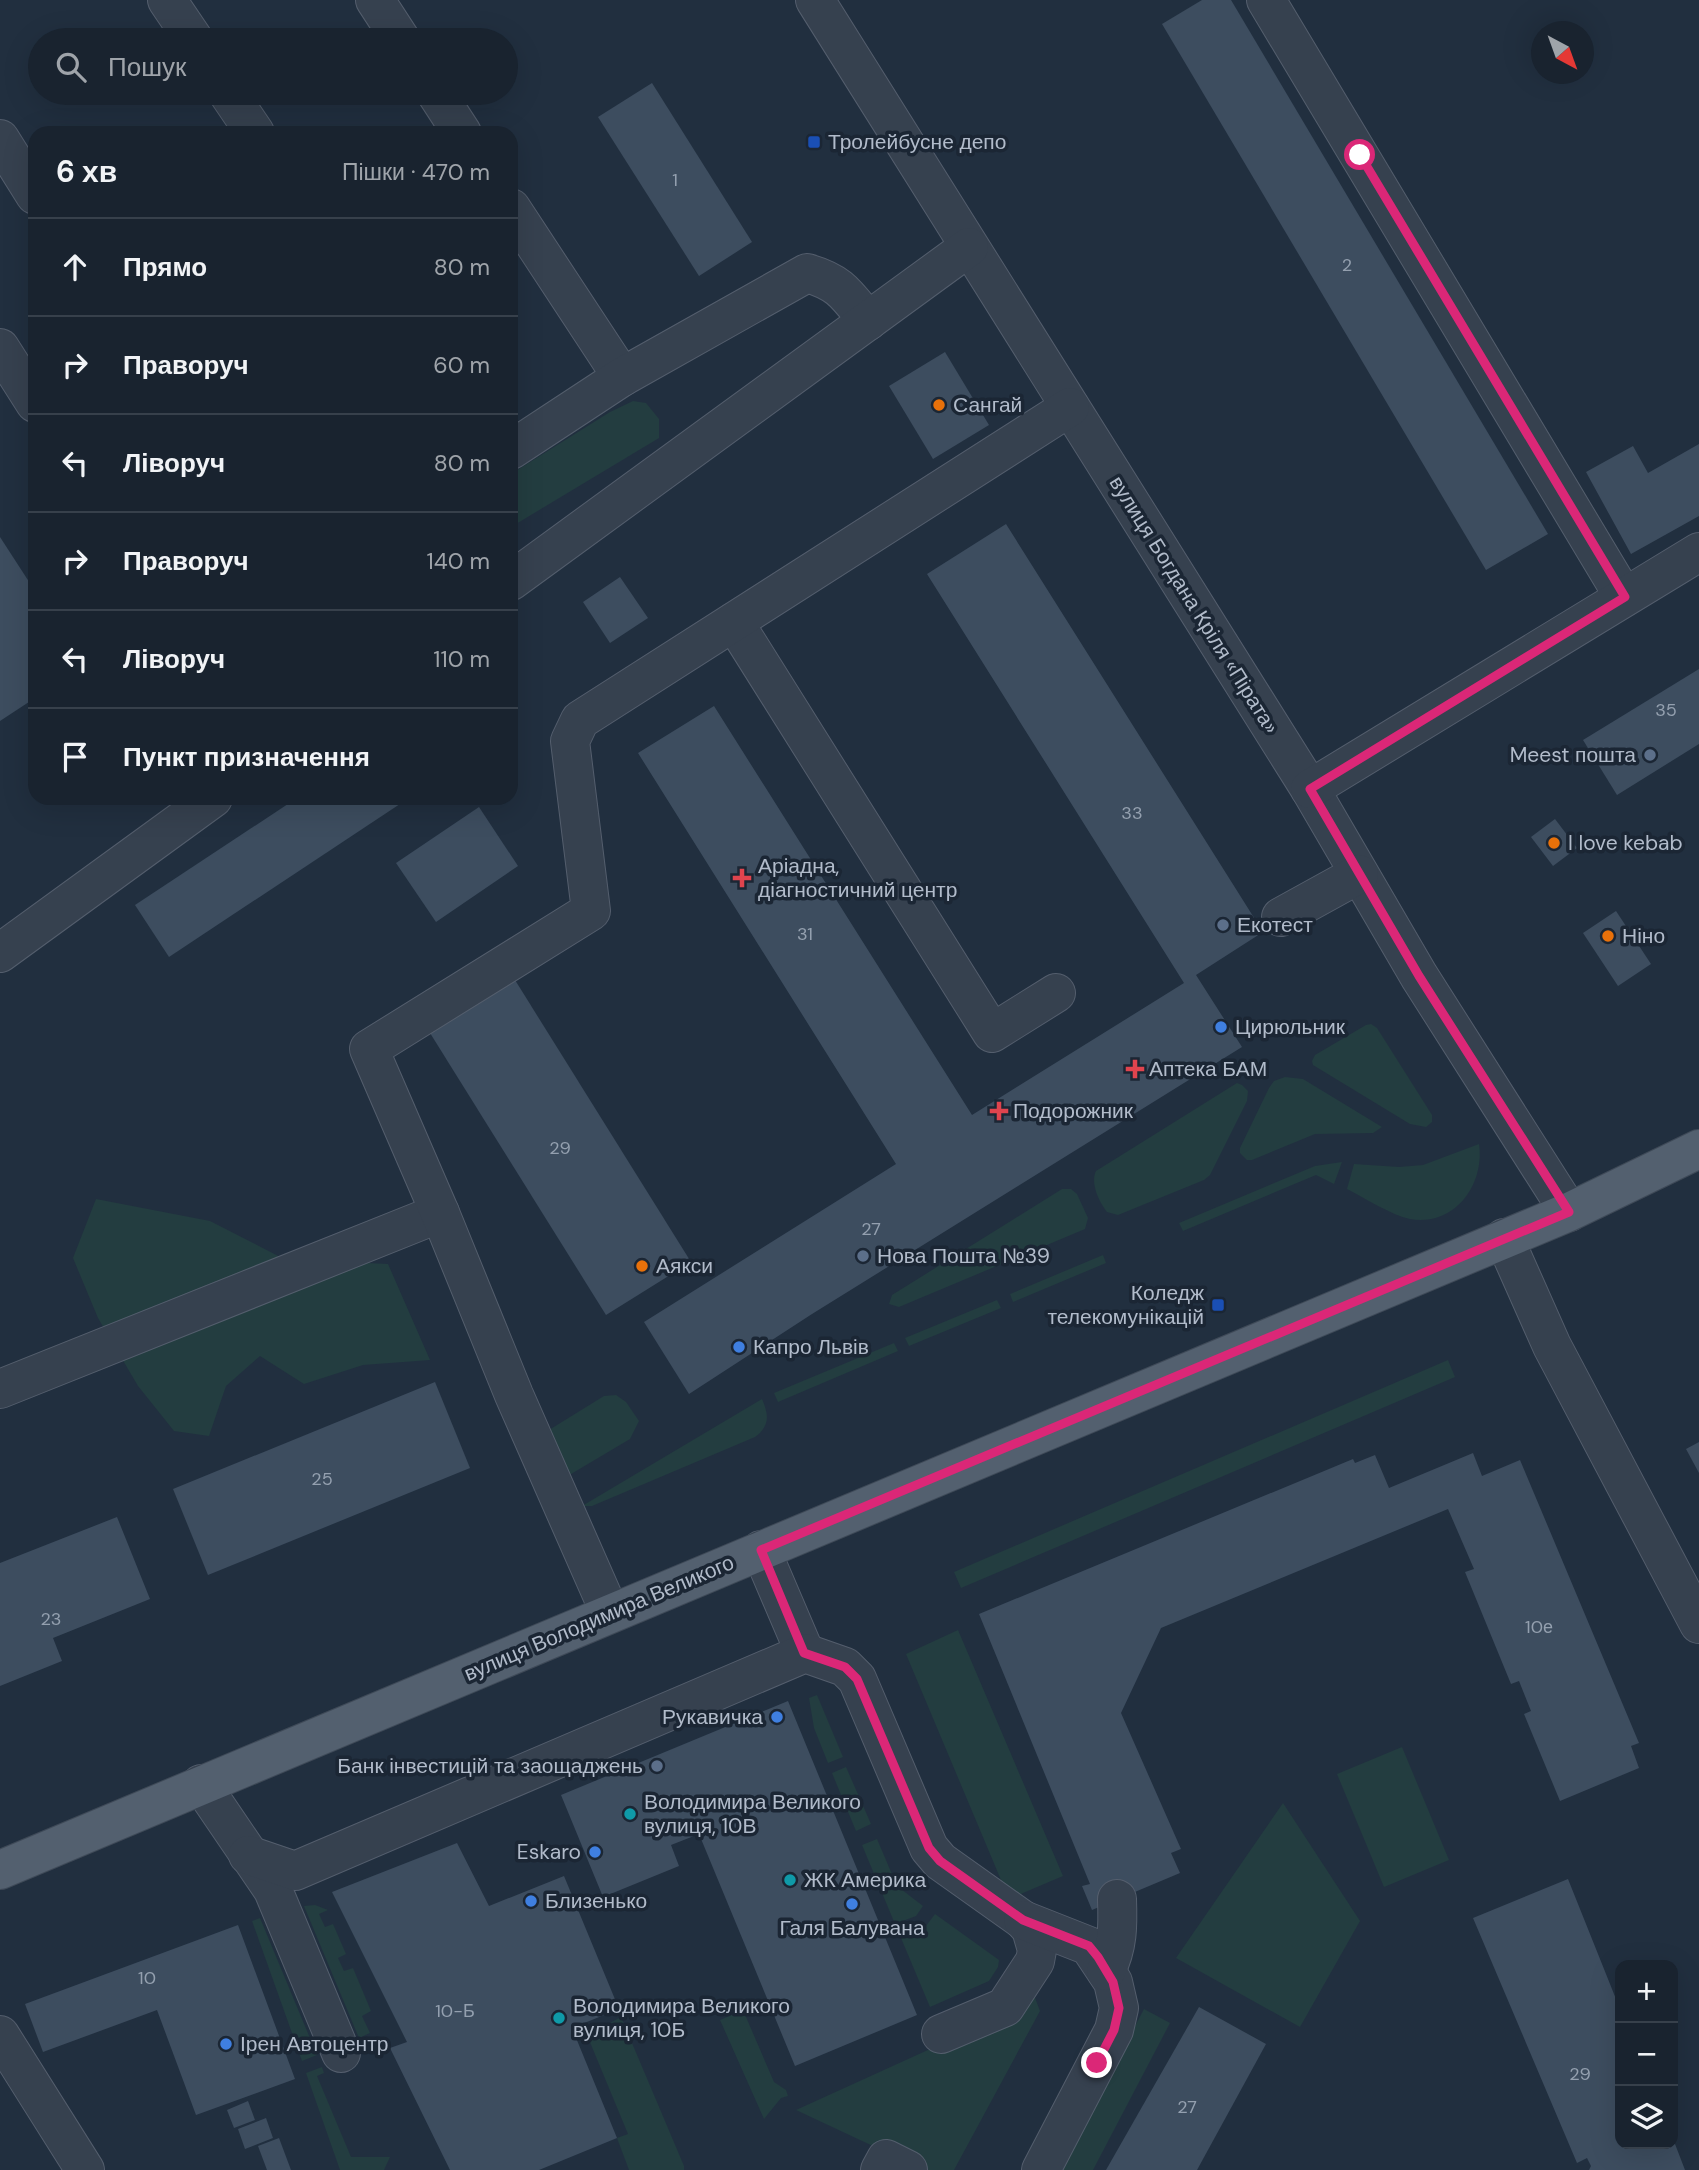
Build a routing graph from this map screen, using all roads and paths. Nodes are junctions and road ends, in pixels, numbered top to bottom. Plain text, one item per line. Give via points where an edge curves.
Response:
1 (167, 0) edge
2 (375, 0) edge
3 (815, 0) edge
4 (1266, 0) edge
5 (186, 28) edge
6 (393, 28) edge
7 (236, 105) edge
8 (444, 105) edge
9 (250, 126) edge
10 (457, 126) edge
11 (0, 139) edge
12 (28, 184) edge
13 (518, 219) edge
14 (970, 247) junction
15 (868, 321) junction
16 (0, 348) edge
17 (622, 377) junction
18 (28, 392) edge
19 (1070, 407) junction
20 (518, 445) edge
21 (1699, 552) edge
22 (518, 576) edge
23 (1625, 597) junction
24 (734, 622) junction
25 (1310, 789) junction
26 (203, 805) edge
27 (1359, 874) junction
28 (1281, 917) dead end
29 (0, 953) edge
30 (1056, 993) dead end
31 (1699, 1149) edge
32 (1569, 1212) junction
33 (440, 1213) junction
34 (1504, 1238) junction
35 (0, 1390) edge
36 (761, 1550) junction
37 (610, 1613) junction
38 (1699, 1624) edge
39 (804, 1653) junction
40 (201, 1784) junction
41 (248, 1855) junction
42 (0, 1870) edge
43 (1117, 1899) dead end
44 (1023, 1920) junction
45 (1107, 1971) junction
46 (941, 2034) dead end
47 (0, 2035) edge
48 (341, 2053) dead end
49 (85, 2170) edge
50 (880, 2170) edge
51 (908, 2170) edge
52 (1041, 2170) edge

1 - 5 street
2 - 6 street
3 - 14 street, вулиця Богдана Кріля «Пірата»
4 - 23 street
7 - 9 street
8 - 10 street
11 - 12 street
13 - 17 street
14 - 15 street
14 - 19 street, вулиця Богдана Кріля «Пірата»
15 - 17 street via 841,287 807,273
15 - 22 street
16 - 18 street
17 - 20 street
19 - 24 street
19 - 25 street, вулиця Богдана Кріля «Пірата»
21 - 23 street
23 - 25 street
24 - 30 street via 992,1033
24 - 33 street via 580,720 570,741 591,911 369,1049
25 - 27 street, вулиця Богдана Кріля «Пірата»
26 - 29 street
27 - 28 street
27 - 32 street, вулиця Богдана Кріля «Пірата»
31 - 32 main road, вулиця Володимира Великого
32 - 34 main road, вулиця Володимира Великого
33 - 35 street
33 - 37 street
34 - 36 main road, вулиця Володимира Великого
34 - 38 street via 1552,1346
36 - 37 main road, вулиця Володимира Великого
36 - 39 street
37 - 40 main road, вулиця Володимира Великого
39 - 41 street via 295,1871
39 - 44 street via 845,1667 857,1679 929,1848 940,1861
40 - 41 street
40 - 42 main road, вулиця Володимира Великого
41 - 48 street via 273,1890
43 - 45 street via 1118,1933
44 - 45 street via 1089,1946
44 - 46 street via 1031,1929 1035,1961 1005,2007
45 - 52 street via 1119,2008 1117,2020
47 - 49 street
50 - 51 street via 886,2159

